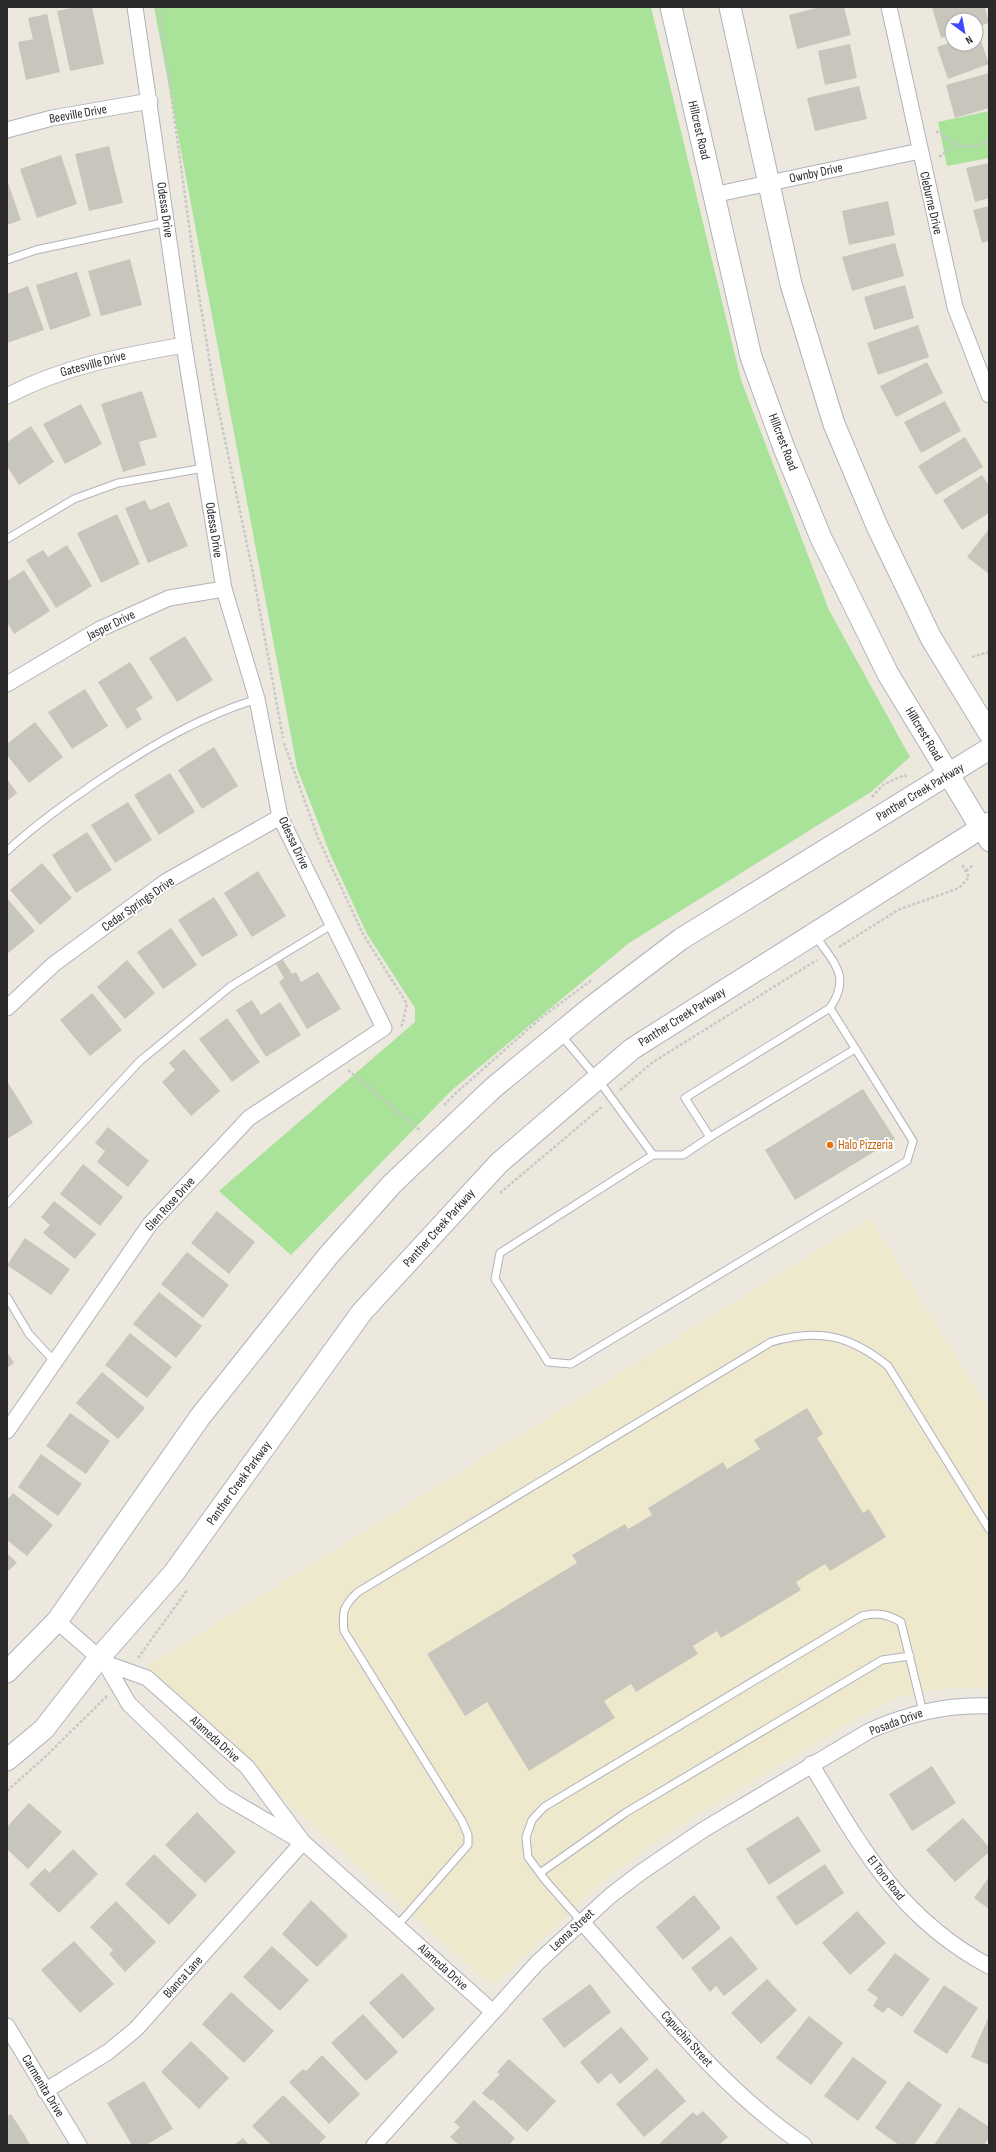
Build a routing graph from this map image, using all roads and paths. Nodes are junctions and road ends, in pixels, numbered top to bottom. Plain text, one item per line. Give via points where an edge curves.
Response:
1 (135, 7) edge
2 (160, 7) edge
3 (671, 7) edge
4 (730, 7) edge
5 (889, 7) edge
6 (150, 101) junction
7 (7, 130) edge
8 (936, 131) dead end
9 (989, 140) edge
10 (956, 145) junction
11 (920, 151) junction
12 (939, 157) dead end
13 (768, 183) junction
14 (713, 195) junction
15 (166, 222) junction
16 (7, 260) edge
17 (184, 345) junction
18 (989, 395) edge
19 (7, 396) edge
20 (204, 468) junction
21 (7, 539) edge
22 (224, 589) junction
23 (989, 652) edge
24 (972, 657) dead end
25 (7, 684) edge
26 (257, 699) junction
27 (989, 733) edge
28 (989, 749) edge
29 (949, 775) junction
30 (280, 817) junction
31 (986, 831) edge
32 (7, 850) edge
33 (962, 864) dead end
34 (973, 866) dead end
35 (966, 870) junction
36 (333, 924) junction
37 (814, 933) junction
38 (827, 954) junction
39 (7, 1008) edge
40 (830, 1008) junction
41 (390, 1029) junction
42 (560, 1034) junction
43 (855, 1049) junction
44 (354, 1066) dead end
45 (597, 1078) junction
46 (612, 1098) junction
47 (421, 1131) dead end
48 (710, 1137) junction
49 (653, 1156) junction
50 (499, 1194) dead end
51 (7, 1204) edge
52 (7, 1297) edge
53 (54, 1362) junction
54 (7, 1431) edge
55 (989, 1529) edge
56 (192, 1584) dead end
57 (57, 1621) junction
58 (910, 1656) junction
59 (102, 1661) junction
60 (127, 1671) junction
61 (7, 1672) edge
62 (117, 1684) junction
63 (989, 1706) edge
64 (922, 1712) junction
65 (7, 1760) edge
66 (811, 1764) junction
67 (7, 1791) edge
68 (303, 1842) junction
69 (540, 1874) junction
70 (581, 1921) junction
71 (397, 1926) junction
72 (989, 1966) edge
73 (493, 2012) junction
74 (7, 2026) edge
75 (45, 2091) junction
76 (79, 2145) edge
77 (374, 2145) edge
78 (804, 2145) edge

1 - 6 street, Odessa Drive
2 - 41 path via 196,283 214,388 252,568 284,744 318,838 363,934 407,1004 402,1025
3 - 14 main road, Hillcrest Road
4 - 13 main road
5 - 11 street, Cleburne Drive
6 - 7 street, Beeville Drive via 52,118
6 - 15 street, Odessa Drive
8 - 10 path
9 - 10 path via 980,146
10 - 12 path
11 - 13 street, Ownby Drive
11 - 18 street, Cleburne Drive via 955,307
13 - 14 street, Ownby Drive
13 - 27 main road via 791,284 834,424 877,526 931,638
14 - 29 main road, Hillcrest Road via 752,357 784,448 822,538 888,674
15 - 16 lane via 36,250
15 - 17 street, Odessa Drive
17 - 19 street, Gatesville Drive via 111,358 65,370
17 - 20 street, Odessa Drive
20 - 21 lane via 118,483 74,499
20 - 22 street, Odessa Drive
22 - 25 street, Jasper Drive via 169,598 100,629
22 - 26 street, Odessa Drive
23 - 24 path
26 - 30 street, Odessa Drive
26 - 32 lane via 206,717 162,740 76,796
28 - 29 main road, Panther Creek Parkway
29 - 31 main road, Hillcrest Road
29 - 42 main road, Panther Creek Parkway via 680,939
30 - 36 street, Odessa Drive
30 - 39 street, Cedar Springs Drive via 165,882 54,964
31 - 37 main road, Panther Creek Parkway
33 - 35 path
34 - 35 path
35 - 38 path via 969,877 959,888 898,910
36 - 41 street, Odessa Drive
36 - 51 lane via 231,986 145,1057
37 - 38 lane
37 - 45 main road, Panther Creek Parkway via 632,1049
38 - 40 lane via 841,975 840,994
38 - 46 path via 653,1062
40 - 43 lane
40 - 48 lane via 685,1098
41 - 53 street, Glen Rose Drive via 249,1118 150,1224
42 - 45 lane
42 - 57 main road, Panther Creek Parkway via 493,1088 398,1178 328,1256 200,1417
43 - 48 lane
43 - 49 lane via 913,1141 907,1161 571,1364 548,1362 494,1279 500,1253
44 - 47 path via 348,1070
45 - 46 lane
45 - 59 main road, Panther Creek Parkway via 498,1163 362,1312 173,1574
46 - 49 lane
46 - 50 path
48 - 49 lane via 683,1155
52 - 53 lane via 29,1334
53 - 54 street, Glen Rose Drive
55 - 71 lane via 888,1366 862,1347 840,1338 819,1335 792,1336 771,1342 358,1592 348,1601 343,1614 344,1631 462,1821 468,1835 468,1845
56 - 60 path
57 - 59 street, Alameda Drive
57 - 61 main road, Panther Creek Parkway
58 - 64 lane
58 - 69 lane via 882,1660 625,1813
58 - 69 lane via 901,1622 876,1612 862,1616 544,1807 532,1820 526,1837 528,1856
59 - 60 street, Alameda Drive
59 - 62 street, Alameda Drive
59 - 65 main road, Panther Creek Parkway via 44,1729
60 - 68 street, Alameda Drive via 147,1678 247,1767
62 - 67 path via 99,1705
62 - 68 street, Alameda Drive via 129,1704 224,1796
63 - 64 street, Posada Drive via 953,1707
64 - 66 street, Posada Drive via 869,1731
66 - 70 street, Leona Street via 671,1851
66 - 72 street, El Toro Road via 889,1885 923,1920
68 - 71 street, Alameda Drive
68 - 75 street, Blanca Lane via 136,2029 108,2052
69 - 70 lane
70 - 73 street, Leona Street via 537,1963
70 - 78 street, Capuchin Street via 720,2074 773,2122
71 - 73 street, Alameda Drive
73 - 77 street, Leona Street
74 - 75 street, Carmenita Drive
75 - 76 street, Carmenita Drive

